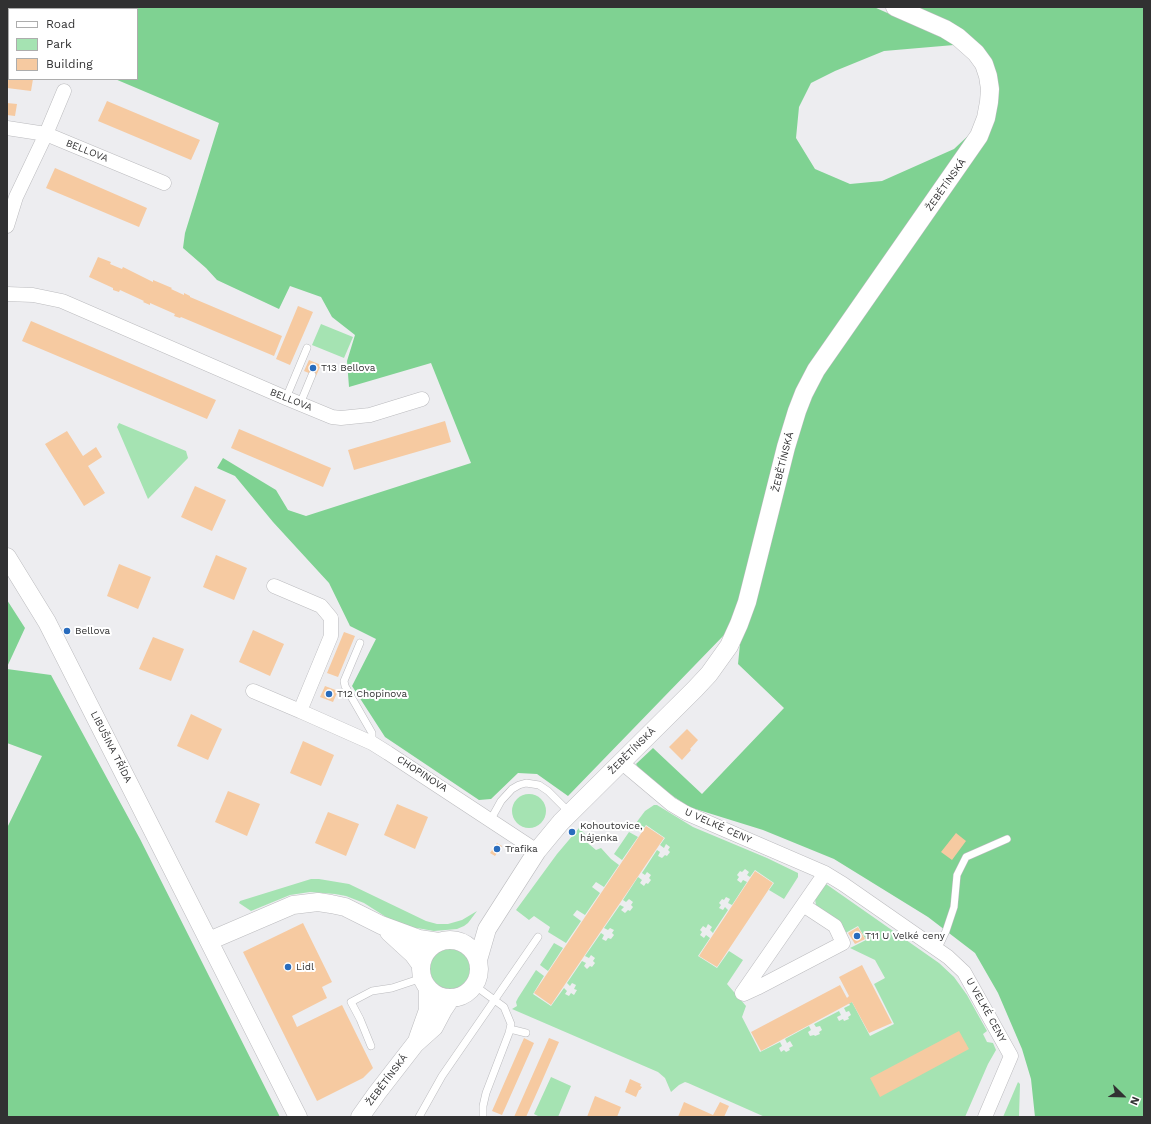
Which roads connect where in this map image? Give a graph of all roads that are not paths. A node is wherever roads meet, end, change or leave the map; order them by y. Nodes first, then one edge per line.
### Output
1 (895, 7) edge
2 (64, 91) dead end
3 (7, 128) edge
4 (46, 134) junction
5 (164, 183) dead end
6 (7, 226) edge
7 (7, 294) edge
8 (306, 348) dead end
9 (312, 375) dead end
10 (286, 398) junction
11 (422, 399) dead end
12 (300, 404) junction
13 (7, 557) edge
14 (274, 586) dead end
15 (360, 643) dead end
16 (253, 691) dead end
17 (300, 711) junction
18 (372, 743) junction
19 (621, 762) junction
20 (570, 813) junction
21 (491, 819) junction
22 (1007, 839) dead end
23 (537, 851) junction
24 (825, 873) junction
25 (803, 905) junction
26 (381, 925) junction
27 (487, 929) junction
28 (538, 937) dead end
29 (209, 941) junction
30 (439, 942) junction
31 (461, 942) junction
32 (937, 950) junction
33 (478, 960) junction
34 (424, 977) junction
35 (474, 985) junction
36 (451, 998) junction
37 (494, 1001) junction
38 (510, 1029) junction
39 (526, 1033) dead end
40 (415, 1044) junction
41 (372, 1046) dead end
42 (298, 1117) edge
43 (360, 1117) edge
44 (419, 1117) edge
45 (482, 1117) edge
46 (985, 1117) edge

1 - 19 street, ŽEBĚTÍNSKÁ
2 - 4 street
3 - 4 street, BELLOVA
4 - 5 street, BELLOVA
4 - 6 street
7 - 10 street, BELLOVA
8 - 10 lane
9 - 12 lane
10 - 12 street, BELLOVA
11 - 12 street, BELLOVA
13 - 29 street, LIBUŠINA TŘÍDA
14 - 17 street
15 - 18 lane
16 - 17 street, CHOPINOVA
17 - 18 street, CHOPINOVA
18 - 21 street, CHOPINOVA
19 - 20 street, ŽEBĚTÍNSKÁ
19 - 24 street, U VELKÉ CENY
20 - 21 lane
20 - 23 street, ŽEBĚTÍNSKÁ
21 - 23 street, CHOPINOVA
22 - 32 lane
23 - 27 street, ŽEBĚTÍNSKÁ
24 - 25 street
24 - 32 street, U VELKÉ CENY
25 - 25 street
26 - 29 street
26 - 30 street
26 - 34 street
27 - 31 street, ŽEBĚTÍNSKÁ
27 - 33 street, ŽEBĚTÍNSKÁ
28 - 37 lane
29 - 42 street, LIBUŠINA TŘÍDA
30 - 31 street
30 - 34 street
31 - 33 street
32 - 46 street, U VELKÉ CENY
33 - 35 street
34 - 36 street
34 - 40 street, ŽEBĚTÍNSKÁ
34 - 41 lane
35 - 36 street
35 - 37 lane
36 - 40 street, ŽEBĚTÍNSKÁ
37 - 38 lane
37 - 44 lane
38 - 39 lane
38 - 45 lane
40 - 43 street, ŽEBĚTÍNSKÁ

